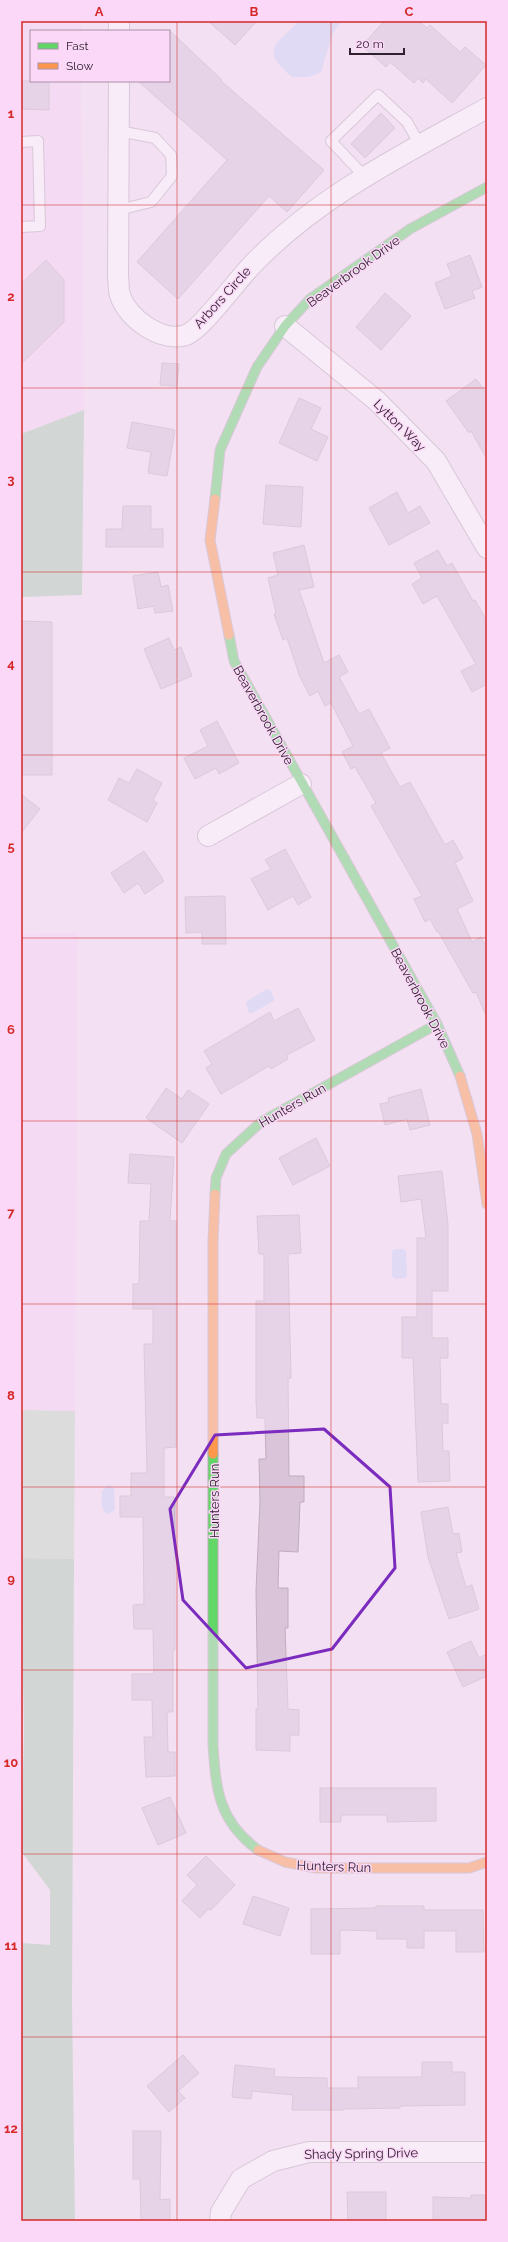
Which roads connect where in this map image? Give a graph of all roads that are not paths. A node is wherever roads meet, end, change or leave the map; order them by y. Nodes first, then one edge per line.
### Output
1 (119, 82) edge
2 (487, 108) edge
3 (118, 131) junction
4 (21, 142) edge
5 (420, 145) junction
6 (364, 177) junction
7 (487, 187) edge
8 (118, 210) junction
9 (21, 227) edge
10 (285, 326) junction
11 (487, 548) edge
12 (301, 784) junction
13 (208, 836) dead end
14 (437, 1024) junction
15 (487, 1204) edge
16 (487, 1862) edge
17 (487, 2152) edge
18 (220, 2221) edge

1 - 3 street, Arbors Circle
2 - 5 street, Arbors Circle
3 - 8 street, Arbors Circle
3 - 8 lane
4 - 9 lane
5 - 6 street, Arbors Circle
5 - 6 lane
6 - 8 street, Arbors Circle
7 - 10 street, Beaverbrook Drive
10 - 11 street, Lytton Way
10 - 12 street, Beaverbrook Drive
12 - 13 street
12 - 14 street, Beaverbrook Drive
14 - 15 street, Beaverbrook Drive
14 - 16 street, Hunters Run
17 - 18 street, Shady Spring Drive

